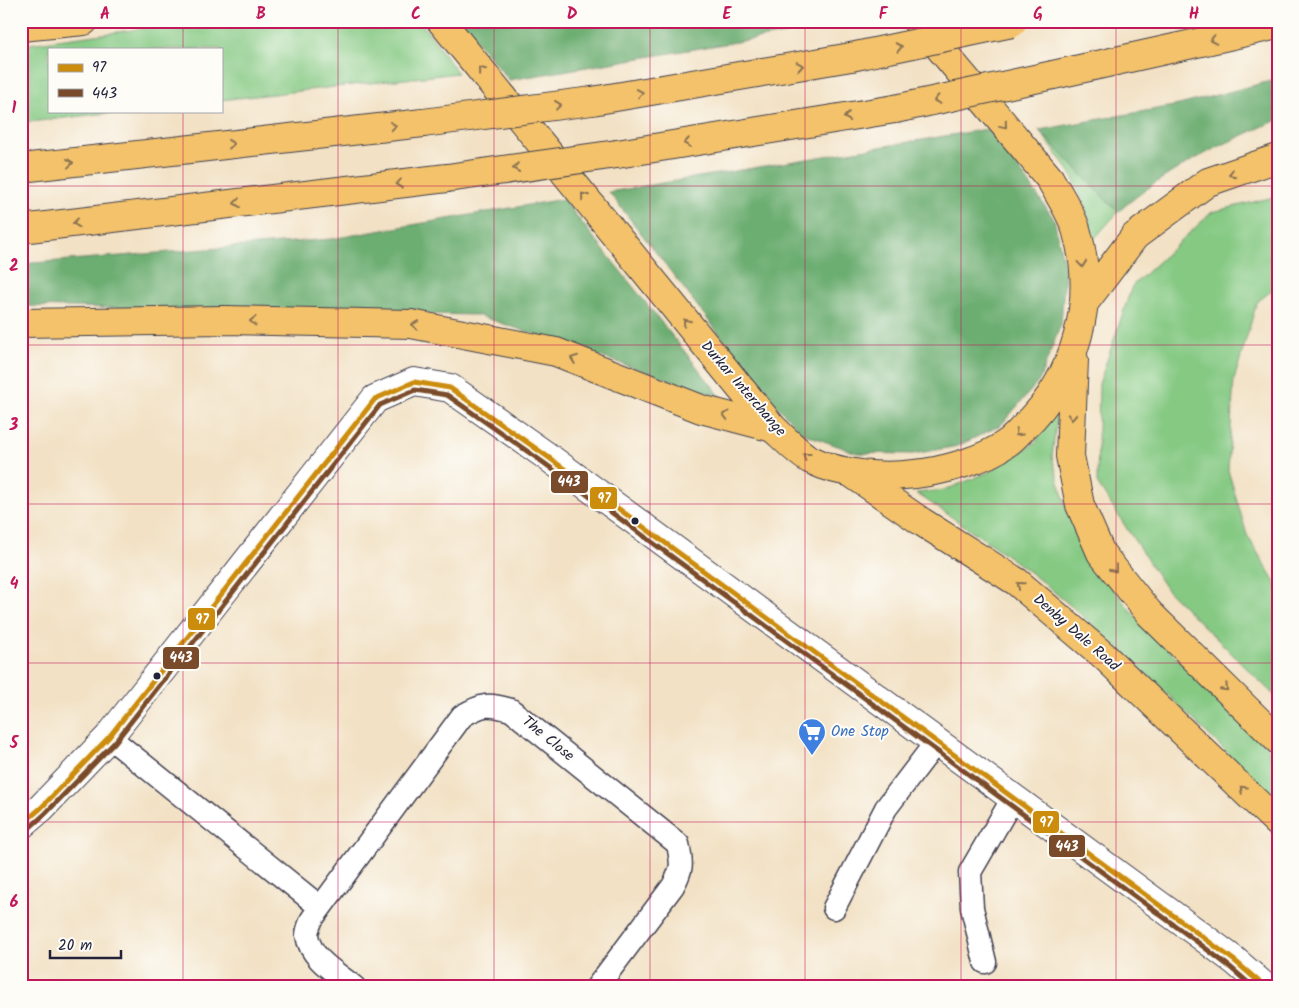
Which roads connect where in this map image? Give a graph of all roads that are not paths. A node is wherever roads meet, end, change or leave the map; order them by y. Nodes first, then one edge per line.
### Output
1 (84, 21) edge
2 (441, 21) edge
3 (917, 21) edge
4 (1016, 22) edge
5 (1278, 25) edge
6 (21, 27) edge
7 (1278, 158) edge
8 (21, 168) edge
9 (21, 229) edge
10 (1085, 302) junction
11 (21, 323) edge
12 (1074, 350) junction
13 (773, 428) junction
14 (851, 473) junction
15 (109, 738) junction
16 (1278, 740) edge
17 (937, 741) junction
18 (1014, 798) junction
19 (1278, 823) edge
20 (21, 825) edge
21 (320, 907) junction
22 (834, 908) dead end
23 (985, 962) dead end
24 (354, 987) edge
25 (597, 987) edge
26 (1265, 987) edge

1 - 6 main road
13 -> 2 main road, Durkar Interchange
3 -> 10 main road, Durkar Interchange
8 -> 4 main road, bridge
5 -> 9 main road, bridge
7 -> 10 main road
10 - 12 main road, Durkar Interchange
13 -> 11 main road
12 -> 14 main road, Durkar Interchange
12 -> 16 main road
14 -> 13 main road, Durkar Interchange
19 -> 14 main road, Denby Dale Road
15 - 17 street
15 - 20 street
15 - 21 street
17 - 18 street
17 - 22 street
18 - 23 street
18 - 26 street
21 - 24 street, The Close
21 - 25 street, The Close

